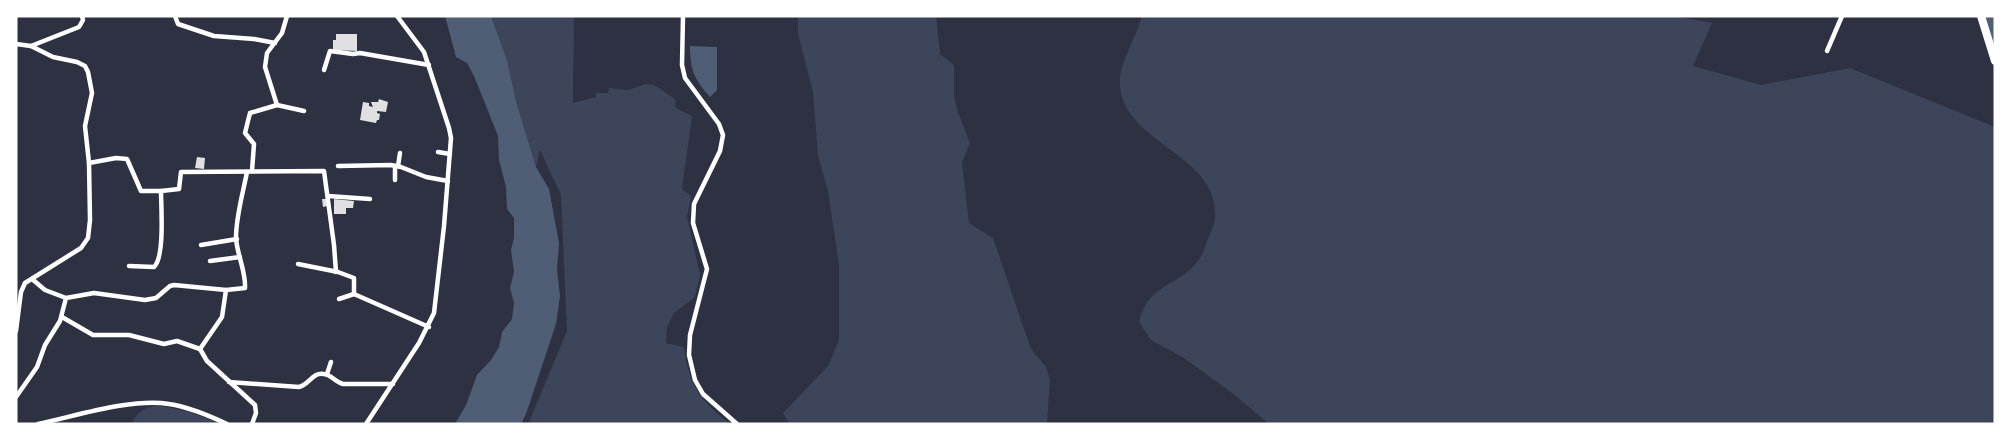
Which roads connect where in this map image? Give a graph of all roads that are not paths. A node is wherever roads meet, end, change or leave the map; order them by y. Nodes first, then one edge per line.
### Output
1 (82, 16) edge
2 (175, 16) edge
3 (287, 16) edge
4 (397, 16) edge
5 (683, 16) edge
6 (1842, 16) edge
7 (1981, 16) edge
8 (275, 43) junction
9 (16, 44) edge
10 (31, 46) junction
11 (1827, 51) dead end
12 (1995, 61) edge
13 (429, 65) junction
14 (324, 70) dead end
15 (277, 105) junction
16 (304, 111) dead end
17 (438, 152) dead end
18 (400, 154) dead end
19 (450, 154) junction
20 (89, 163) junction
21 (338, 166) dead end
22 (397, 166) junction
23 (250, 171) junction
24 (395, 180) dead end
25 (448, 181) junction
26 (161, 191) junction
27 (328, 196) junction
28 (370, 199) dead end
29 (236, 239) junction
30 (201, 245) dead end
31 (240, 257) junction
32 (210, 261) dead end
33 (298, 264) dead end
34 (129, 266) dead end
35 (336, 272) junction
36 (32, 279) junction
37 (226, 290) junction
38 (354, 294) junction
39 (66, 298) junction
40 (340, 299) dead end
41 (62, 317) junction
42 (428, 327) junction
43 (16, 331) edge
44 (200, 349) junction
45 (331, 362) dead end
46 (327, 374) junction
47 (229, 382) junction
48 (393, 384) junction
49 (16, 397) edge
50 (38, 424) edge
51 (227, 424) edge
52 (252, 424) edge
53 (366, 424) edge
54 (737, 424) edge

1 - 10 street
2 - 8 street
3 - 8 street
4 - 13 street
5 - 54 street
6 - 11 street
7 - 12 highway
8 - 15 street
9 - 10 street
10 - 20 street
13 - 14 street
13 - 19 street
15 - 16 street
15 - 23 street
17 - 19 street
18 - 22 street
19 - 25 street
20 - 26 street
20 - 36 street
21 - 22 street
22 - 24 street
22 - 25 street
23 - 26 street
23 - 27 street
23 - 29 street
25 - 42 street
26 - 34 street
27 - 28 street
27 - 35 street
29 - 30 street
29 - 31 street
31 - 32 street
31 - 37 street
33 - 35 street
35 - 38 street
36 - 39 street
36 - 43 street
37 - 39 street
37 - 44 street
38 - 40 street
38 - 42 street
39 - 41 street
41 - 44 street
41 - 49 street
42 - 48 street
44 - 47 street
45 - 46 street
46 - 47 street
46 - 48 street
47 - 52 street
48 - 53 street
50 - 51 street

